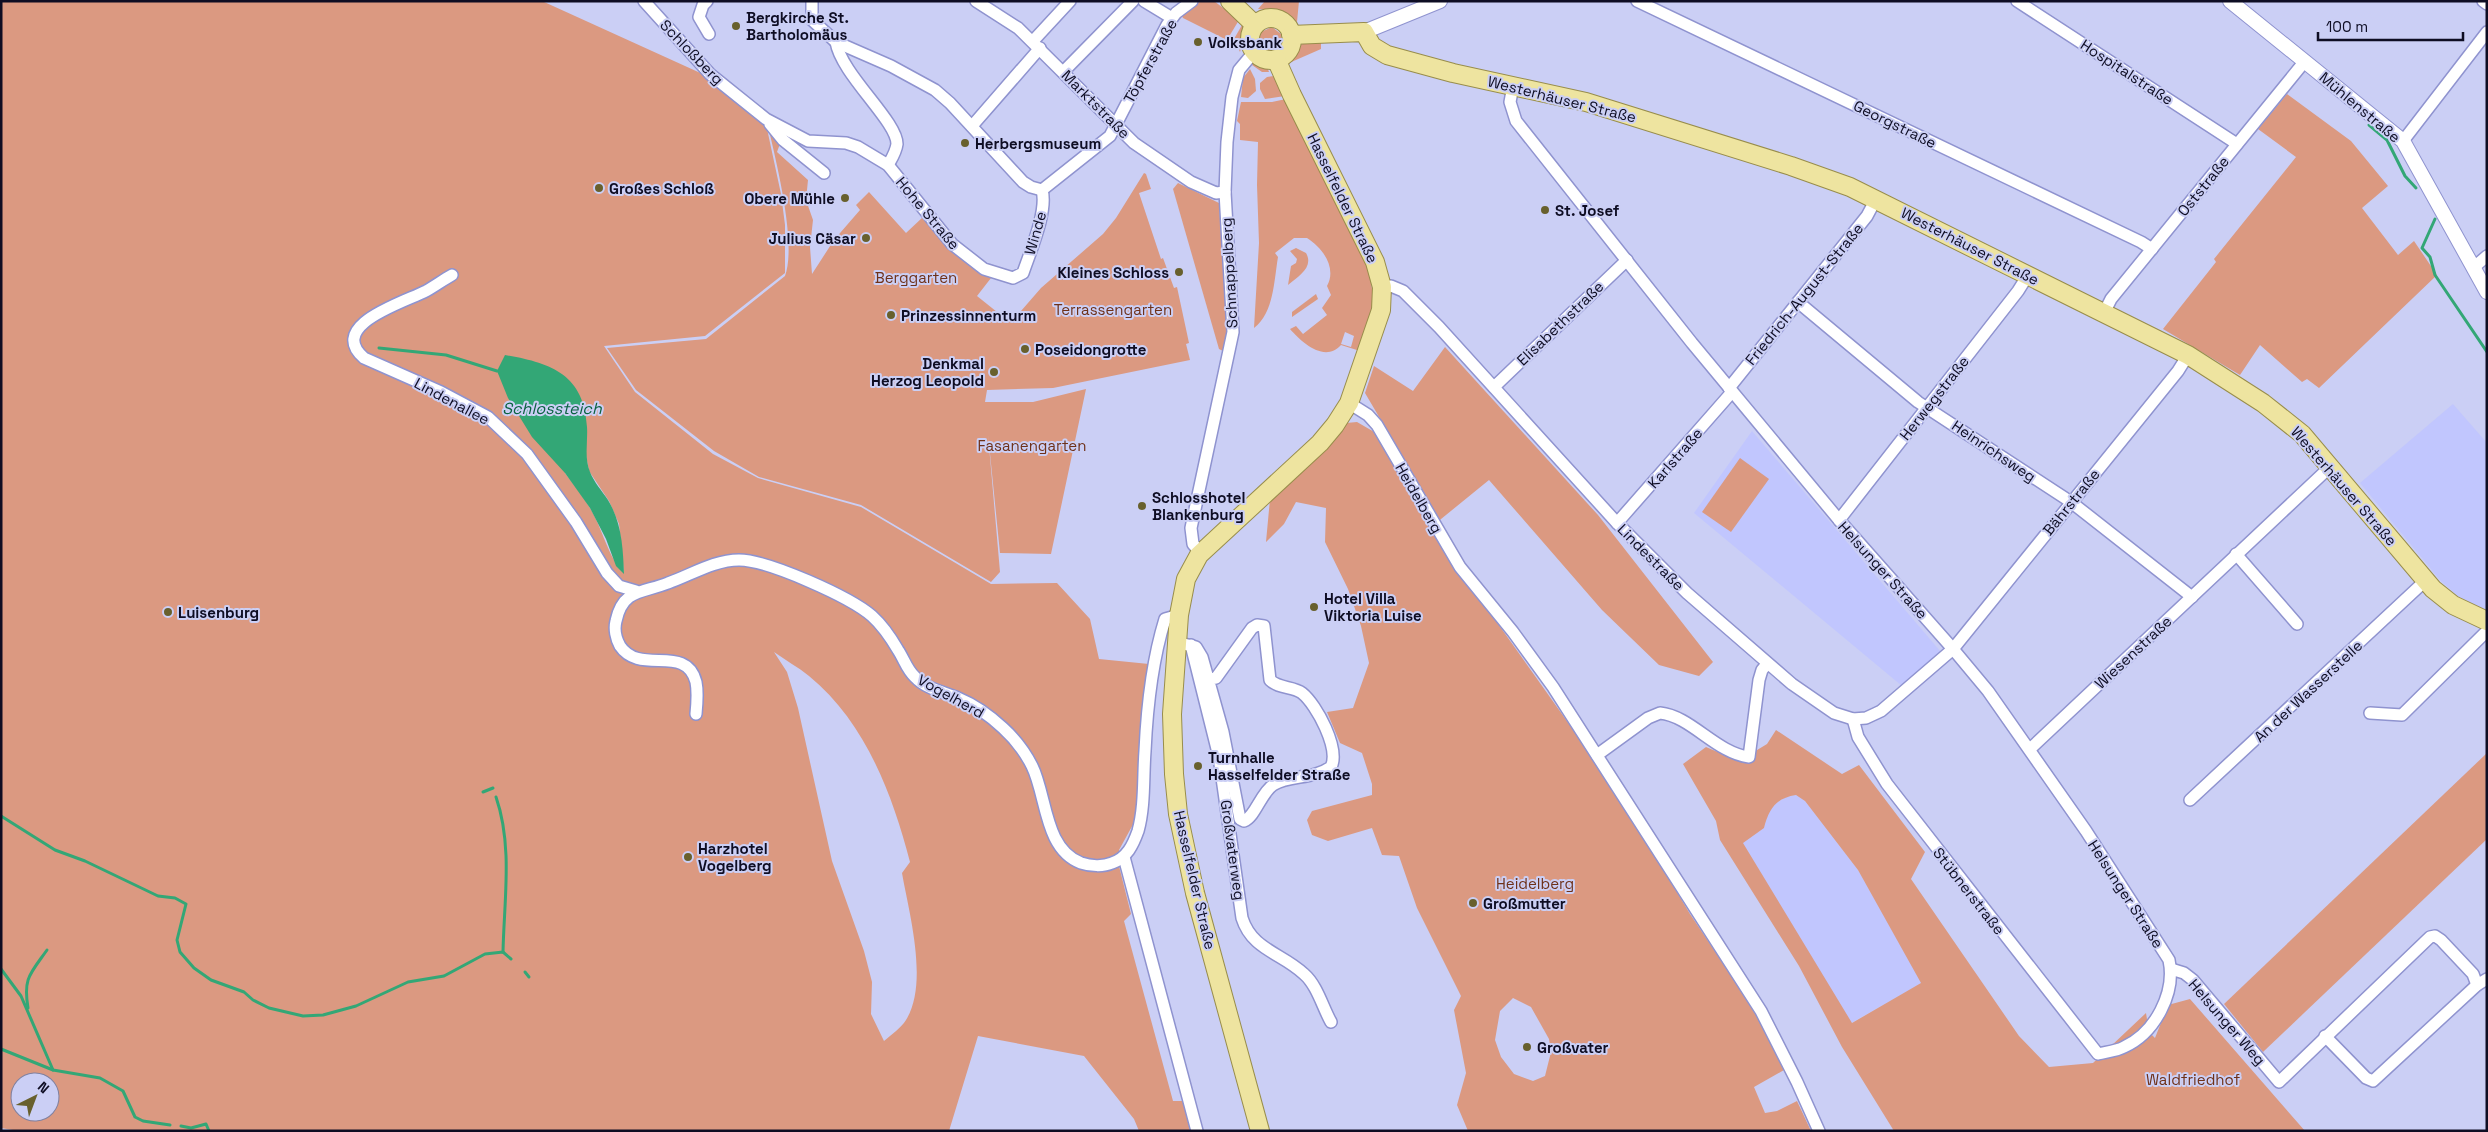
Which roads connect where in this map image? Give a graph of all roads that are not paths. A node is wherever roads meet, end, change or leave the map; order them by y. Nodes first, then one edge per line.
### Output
1 (644, 1) edge
2 (707, 1) edge
3 (812, 1) edge
4 (976, 1) edge
5 (1070, 1) edge
6 (1133, 1) edge
7 (1144, 1) edge
8 (1192, 1) edge
9 (1230, 1) edge
10 (1440, 1) edge
11 (1637, 1) edge
12 (2017, 1) edge
13 (2230, 1) edge
14 (2483, 1) edge
15 (2487, 4) edge
16 (1172, 18) junction
17 (1256, 25) junction
18 (1364, 32) junction
19 (2487, 32) edge
20 (709, 34) dead end
21 (1291, 36) junction
22 (836, 42) junction
23 (1037, 44) junction
24 (1254, 52) junction
25 (1276, 59) junction
26 (2305, 61) junction
27 (1063, 72) junction
28 (1513, 86) junction
29 (766, 119) junction
30 (972, 126) junction
31 (1116, 126) junction
32 (2403, 141) junction
33 (846, 143) joint
34 (2237, 144) junction
35 (888, 165) junction
36 (824, 173) dead end
37 (1042, 190) junction
38 (1224, 192) junction
39 (1876, 199) junction
40 (2152, 249) junction
41 (2487, 256) edge
42 (1627, 260) junction
43 (2473, 268) junction
44 (2028, 274) junction
45 (452, 275) dead end
46 (1014, 278) joint
47 (1382, 287) junction
48 (2487, 292) edge
49 (1798, 302) junction
50 (2104, 313) junction
51 (2188, 355) junction
52 (1494, 387) junction
53 (1730, 390) junction
54 (1349, 403) junction
55 (1927, 408) junction
56 (2330, 466) junction
57 (2071, 502) junction
58 (1839, 520) junction
59 (1617, 523) junction
60 (1201, 553) junction
61 (2236, 554) junction
62 (2425, 581) junction
63 (636, 591) junction
64 (2192, 597) junction
65 (1179, 615) junction
66 (2487, 621) edge
67 (2297, 624) dead end
68 (2487, 631) edge
69 (1183, 644) junction
70 (1954, 649) junction
71 (1767, 664) junction
72 (1210, 679) junction
73 (2370, 713) dead end
74 (696, 714) dead end
75 (1853, 719) junction
76 (2030, 749) junction
77 (1598, 755) junction
78 (2190, 800) dead end
79 (1124, 857) junction
80 (2171, 970) junction
81 (2482, 982) edge
82 (1330, 1022) dead end
83 (2325, 1036) junction
84 (1197, 1131) edge
85 (1260, 1131) edge
86 (1819, 1131) edge

1 - 29 street, Schloßberg
2 - 20 street
3 - 22 street
4 - 23 street, Marktstraße
5 - 23 street
6 - 27 street
7 - 16 street
8 - 16 street, Töpferstraße
9 - 17 main road
10 - 18 street
11 - 40 street, Georgstraße
12 - 34 street, Hospitalstraße
13 - 26 street, Mühlenstraße
14 - 15 street
16 - 31 street, Töpferstraße
17 - 21 main road
17 - 24 main road
18 - 21 main road
18 - 28 main road, Westerhäuser Straße
19 - 32 street
21 - 25 main road
22 - 30 street
22 - 35 street
23 - 27 street, Marktstraße
23 - 30 street
24 - 25 main road
24 - 38 street, Schnappelberg
25 - 47 main road, Hasselfelder Straße
26 - 32 street, Mühlenstraße
26 - 34 street, Oststraße
27 - 31 street, Marktstraße
28 - 39 main road, Westerhäuser Straße
28 - 42 street, Helsunger Straße
29 - 33 street, Schloßberg
29 - 36 street, Schloßberg
30 - 37 street
31 - 37 street, Winde
31 - 38 street, Marktstraße
32 - 43 street, Mühlenstraße
33 - 35 street, Hohe Straße
34 - 40 street, Oststraße
35 - 46 street, Hohe Straße
37 - 46 street, Winde
38 - 60 street, Schnappelberg
39 - 44 main road, Westerhäuser Straße
39 - 49 street, Friedrich-August-Straße
40 - 50 street, Oststraße
41 - 43 street
42 - 52 street, Elisabethstraße
42 - 53 street, Helsunger Straße
43 - 48 street, Mühlenstraße
44 - 50 main road, Westerhäuser Straße
44 - 55 street, Herwegstraße
45 - 63 street, Lindenallee
47 - 52 street, Lindestraße
47 - 54 main road, Hasselfelder Straße
49 - 53 street, Friedrich-August-Straße
49 - 55 street, Heinrichsweg
50 - 51 main road, Westerhäuser Straße
51 - 56 main road, Westerhäuser Straße
51 - 57 street, Bährstraße
52 - 59 street, Lindestraße
53 - 58 street, Helsunger Straße
53 - 59 street, Karlstraße
54 - 60 main road, Hasselfelder Straße
54 - 77 street, Heidelberg
55 - 57 street, Heinrichsweg
55 - 58 street, Herwegstraße
56 - 61 street, Wiesenstraße
56 - 62 main road, Westerhäuser Straße
57 - 64 street, Heinrichsweg
57 - 70 street, Bährstraße
58 - 70 street, Helsunger Straße
59 - 71 street, Lindestraße
60 - 65 main road, Hasselfelder Straße
61 - 64 street, Wiesenstraße
61 - 67 street
62 - 66 main road, Westerhäuser Straße
62 - 78 street, An der Wasserstelle
63 - 74 street
63 - 79 street, Vogelherd
64 - 76 street, Wiesenstraße
65 - 69 main road, Hasselfelder Straße
65 - 79 street
68 - 73 street
69 - 72 street
69 - 82 street, Großvaterweg
69 - 85 main road, Hasselfelder Straße
70 - 75 street
70 - 76 street, Helsunger Straße
71 - 75 street, Lindestraße
71 - 77 street
72 - 72 street
75 - 80 street, Stübnerstraße
76 - 80 street, Helsunger Straße
77 - 86 street, Heidelberg
79 - 84 street
80 - 83 street, Helsunger Weg
81 - 83 street
81 - 83 street

